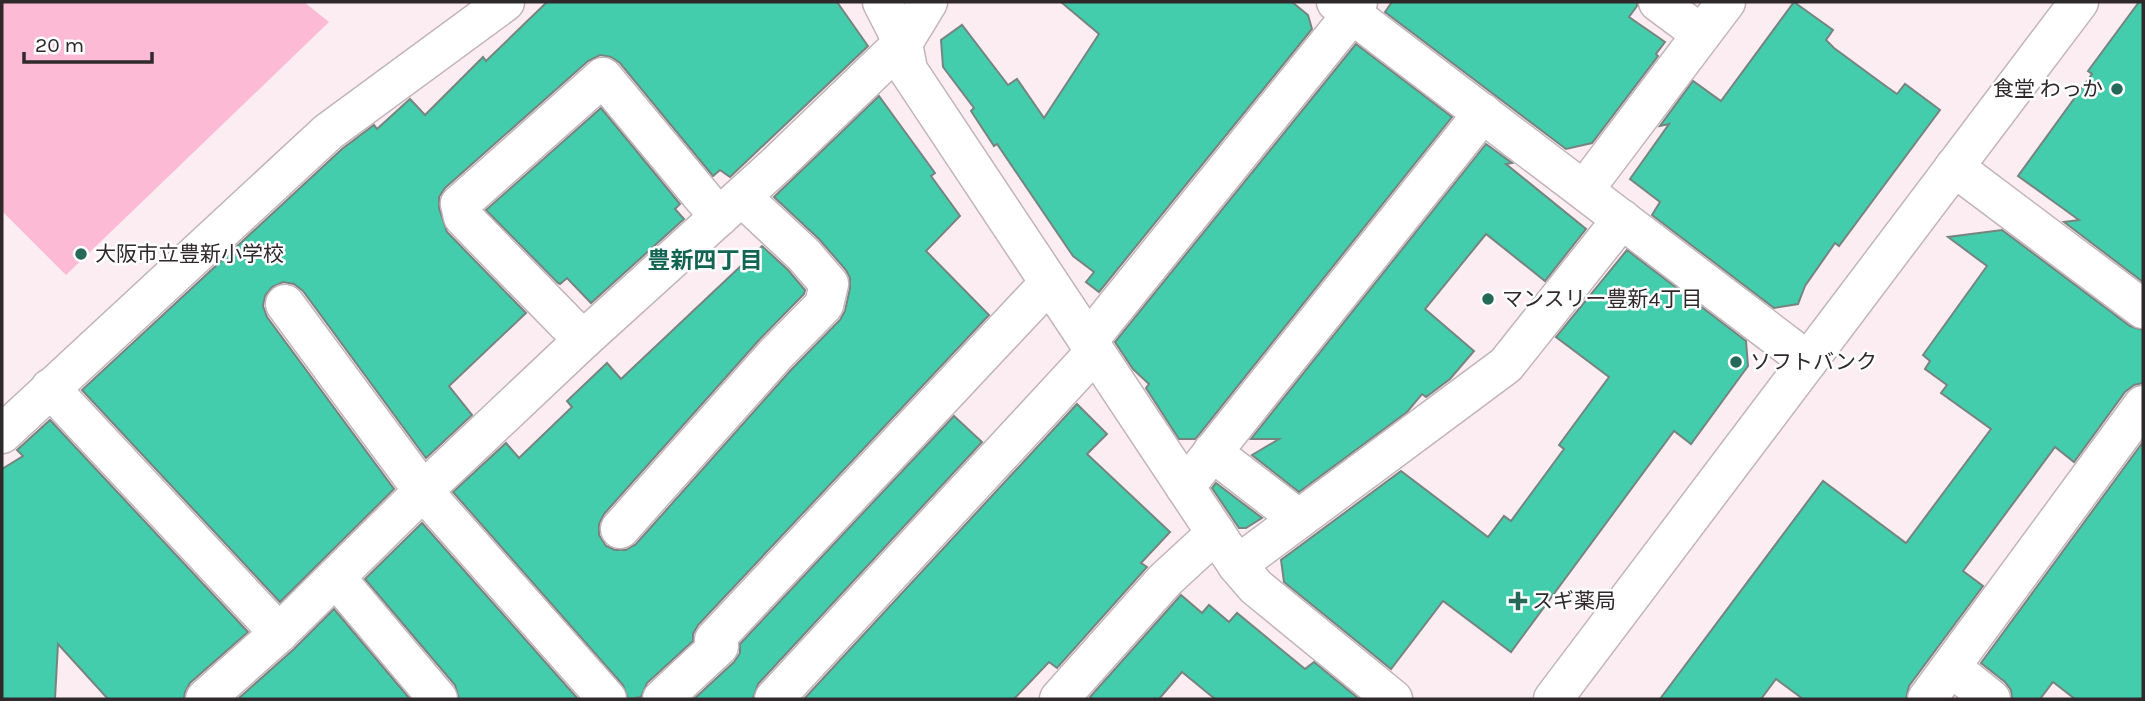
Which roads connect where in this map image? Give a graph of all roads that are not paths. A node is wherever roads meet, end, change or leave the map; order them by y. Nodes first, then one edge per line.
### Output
1 (505, 2) edge
2 (883, 2) edge
3 (928, 2) edge
4 (1658, 2) edge
5 (1726, 2) edge
6 (2079, 2) edge
7 (1349, 6) edge
8 (1702, 34) junction
9 (903, 43) junction
10 (1483, 113) junction
11 (1954, 167) junction
12 (1584, 190) junction
13 (730, 207) junction
14 (1622, 219) junction
15 (1049, 283) junction
16 (285, 304) dead end
17 (2143, 309) edge
18 (583, 340) junction
19 (1091, 346) junction
20 (1808, 361) junction
21 (50, 388) junction
22 (2143, 405) edge
23 (2, 435) edge
24 (1212, 452) junction
25 (1185, 487) junction
26 (424, 491) junction
27 (1298, 519) junction
28 (620, 529) dead end
29 (1216, 533) junction
30 (1237, 565) junction
31 (337, 579) junction
32 (279, 633) junction
33 (1951, 667) junction
34 (205, 699) edge
35 (438, 699) edge
36 (607, 699) edge
37 (662, 699) edge
38 (774, 699) edge
39 (1059, 699) edge
40 (1393, 699) edge
41 (1553, 699) edge
42 (1927, 699) edge
43 (1992, 699) edge

1 - 21 street
2 - 9 street
3 - 9 street
4 - 8 street
5 - 8 street
6 - 11 street
7 - 10 street
7 - 19 street
8 - 12 street
9 - 13 street
9 - 15 street
10 - 12 street
10 - 24 street
11 - 17 street
11 - 20 street
12 - 14 street
13 - 18 street
13 - 18 street
13 - 28 street
14 - 20 street
14 - 27 street
15 - 19 street
15 - 37 street
16 - 26 street
18 - 26 street
19 - 25 street
19 - 38 street
20 - 41 street
21 - 23 street
21 - 32 street
22 - 33 street
24 - 25 street
24 - 27 street
25 - 29 street
26 - 31 street
26 - 36 street
27 - 30 street
29 - 30 street
29 - 39 street
30 - 40 street
31 - 32 street
31 - 35 street
32 - 34 street
33 - 42 street
33 - 43 street

